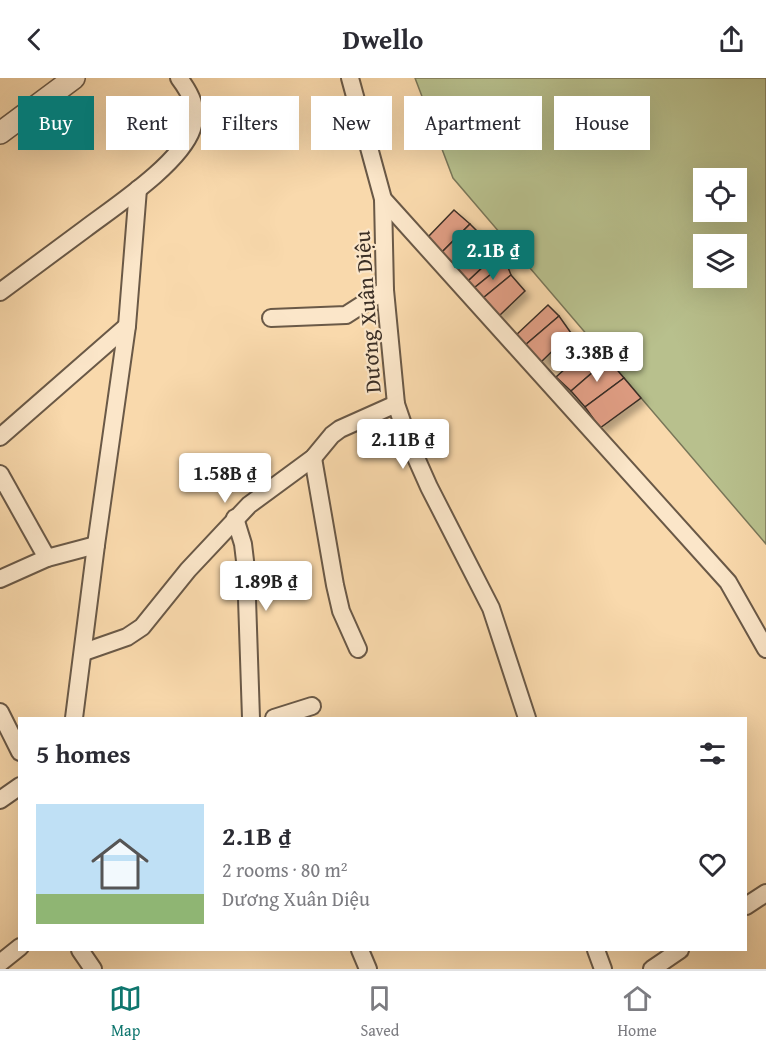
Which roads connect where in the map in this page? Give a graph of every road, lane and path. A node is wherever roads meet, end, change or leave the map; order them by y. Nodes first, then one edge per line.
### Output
1 (74, 78) edge
2 (179, 78) edge
3 (350, 78) edge
4 (0, 133) edge
5 (138, 189) junction
6 (383, 199) junction
7 (385, 290) junction
8 (0, 292) edge
9 (271, 318) dead end
10 (127, 326) junction
11 (396, 404) junction
12 (0, 437) edge
13 (313, 458) junction
14 (0, 474) edge
15 (235, 518) junction
16 (96, 545) junction
17 (47, 558) junction
18 (0, 579) edge
19 (358, 649) dead end
20 (766, 649) edge
21 (84, 652) junction
22 (312, 706) dead end
23 (0, 712) edge
24 (75, 717) edge
25 (251, 717) edge
26 (277, 717) edge
27 (527, 717) edge
28 (18, 748) edge
29 (18, 787) edge
30 (0, 800) edge
31 (766, 893) edge
32 (747, 905) edge
33 (18, 949) edge
34 (81, 951) edge
35 (360, 951) edge
36 (596, 951) edge
37 (679, 951) edge
38 (0, 963) edge
39 (93, 969) edge
40 (368, 969) edge
41 (603, 969) edge
42 (652, 969) edge

1 - 4 street
2 - 5 street
3 - 6 street
5 - 8 street
5 - 10 street
6 - 7 street, Dương Xuân Diệu
6 - 20 street
7 - 9 street
7 - 11 street, Dương Xuân Diệu
10 - 12 street
10 - 16 street
11 - 13 street
11 - 27 street, Dương Xuân Diệu
13 - 15 street
13 - 19 street
14 - 17 street
15 - 21 street
15 - 25 street
16 - 17 street
16 - 21 street
17 - 18 street
21 - 24 street
22 - 26 street
23 - 28 street
29 - 30 street
31 - 32 street
33 - 38 street
34 - 39 street
35 - 40 street
36 - 41 street
37 - 42 street

